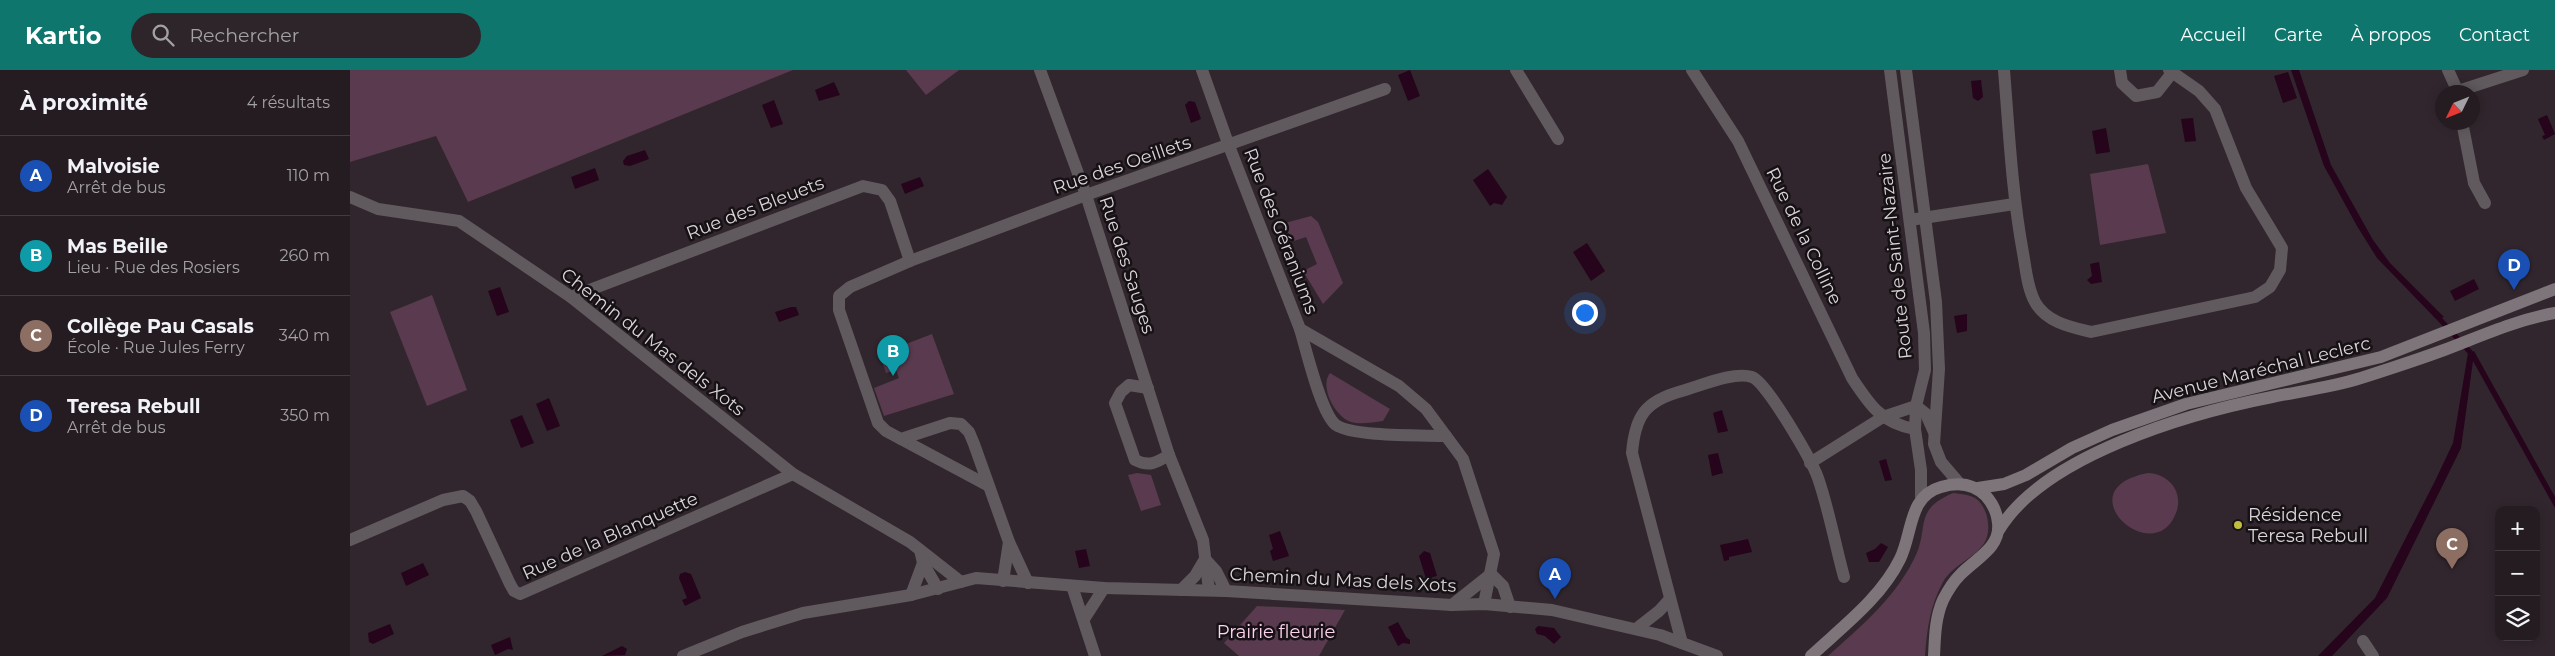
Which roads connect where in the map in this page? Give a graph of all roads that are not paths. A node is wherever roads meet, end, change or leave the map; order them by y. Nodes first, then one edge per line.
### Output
1 (1040, 70) edge
2 (1202, 70) edge
3 (1516, 70) edge
4 (1692, 70) edge
5 (1890, 70) edge
6 (1906, 70) edge
7 (2004, 70) edge
8 (2120, 70) edge
9 (2448, 70) edge
10 (2523, 70) edge
11 (2170, 71) edge
12 (2455, 85) edge
13 (2479, 85) edge
14 (1385, 89) dead end
15 (2464, 130) edge
16 (1558, 139) dead end
17 (1229, 146) junction
18 (1086, 195) junction
19 (350, 197) edge
20 (2485, 203) dead end
21 (2014, 204) junction
22 (1926, 218) junction
23 (1910, 220) junction
24 (910, 261) junction
25 (2555, 289) edge
26 (571, 297) junction
27 (2555, 313) edge
28 (1300, 329) junction
29 (1148, 388) junction
30 (1916, 406) junction
31 (1883, 417) junction
32 (1915, 429) junction
33 (1934, 432) junction
34 (1446, 436) junction
35 (901, 439) junction
36 (1169, 455) junction
37 (1810, 463) junction
38 (792, 474) junction
39 (1959, 483) junction
40 (986, 485) junction
41 (1978, 488) junction
42 (1922, 497) junction
43 (1999, 530) junction
44 (350, 540) edge
45 (1009, 542) junction
46 (920, 550) junction
47 (1205, 559) junction
48 (923, 563) junction
49 (1491, 574) junction
50 (1844, 577) dead end
51 (1003, 581) junction
52 (962, 582) junction
53 (1028, 583) junction
54 (1072, 586) junction
55 (1104, 588) junction
56 (938, 589) junction
57 (1181, 590) junction
58 (1209, 590) junction
59 (1226, 591) junction
60 (911, 595) junction
61 (1669, 600) junction
62 (1484, 604) junction
63 (1452, 605) junction
64 (1510, 607) junction
65 (1659, 611) junction
66 (1084, 619) junction
67 (1636, 629) junction
68 (1660, 635) junction
69 (2363, 641) dead end
70 (1682, 643) junction
71 (683, 656) edge
72 (1095, 656) edge
73 (1717, 656) edge
74 (1811, 656) edge
75 (1934, 656) edge
76 (2373, 656) edge

1 - 18 street, Rue des Sauges
2 - 17 street, Rue des Géraniums
3 - 16 street
4 - 31 street, Rue de la Colline
5 - 23 street, Route de Saint-Nazaire
6 - 22 street, Route de Saint-Nazaire
7 - 21 street
8 - 11 street
9 - 12 street
10 - 13 street
11 - 21 street
14 - 17 street, Rue des Oeillets
15 - 20 street
17 - 18 street, Rue des Oeillets
17 - 28 street, Rue des Géraniums
18 - 24 street, Rue des Oeillets
18 - 29 street, Rue des Sauges
19 - 26 street, Chemin du Mas dels Xots
21 - 22 street
22 - 23 street
22 - 33 street, Route de Saint-Nazaire
23 - 30 street, Route de Saint-Nazaire
24 - 26 street, Rue des Bleuets
24 - 35 street, Rue des Oeillets
25 - 41 main road, Avenue Maréchal Leclerc
26 - 38 street, Chemin du Mas dels Xots
27 - 43 main road, Avenue Maréchal Leclerc
28 - 34 street, Rue des Géraniums
28 - 34 street, Rue des Géraniums
29 - 36 street, Rue des Sauges
29 - 36 street
30 - 31 street
30 - 32 street, Route de Saint-Nazaire
30 - 33 street
31 - 32 street, Rue de la Colline
31 - 37 street
32 - 42 street, Route de Saint-Nazaire
33 - 39 street, Route de Saint-Nazaire
34 - 49 street, Rue des Géraniums
35 - 40 street
35 - 40 street
36 - 47 street, Rue des Sauges
37 - 50 street
37 - 61 street
38 - 44 street, Rue de la Blanquette
38 - 46 street, Chemin du Mas dels Xots
39 - 41 main road
39 - 42 main road
40 - 45 street
41 - 43 main road
42 - 74 main road
43 - 75 main road, Avenue Maréchal Leclerc
45 - 51 street
45 - 53 street
46 - 48 street
46 - 52 street, Chemin du Mas dels Xots
47 - 57 street
47 - 58 street, Rue des Sauges
47 - 59 street, Rue des Sauges
48 - 56 street
48 - 60 street
49 - 62 street, Rue des Géraniums
49 - 63 street
49 - 64 street
51 - 52 street, Chemin du Mas dels Xots
51 - 53 street, Chemin du Mas dels Xots
52 - 56 street, Chemin du Mas dels Xots
53 - 54 street, Chemin du Mas dels Xots
54 - 55 street, Chemin du Mas dels Xots
54 - 66 street
55 - 57 street, Chemin du Mas dels Xots
55 - 66 street
56 - 60 street, Chemin du Mas dels Xots
57 - 58 street, Chemin du Mas dels Xots
58 - 59 street, Chemin du Mas dels Xots
59 - 63 street, Chemin du Mas dels Xots
60 - 71 street, Chemin du Mas dels Xots
61 - 65 street
61 - 70 street
62 - 63 street, Chemin du Mas dels Xots
62 - 64 street, Chemin du Mas dels Xots
64 - 67 street, Chemin du Mas dels Xots
65 - 67 street
65 - 68 street
66 - 72 street
67 - 68 street, Chemin du Mas dels Xots
68 - 70 street, Chemin du Mas dels Xots
69 - 76 street
70 - 73 street, Chemin du Mas dels Xots

